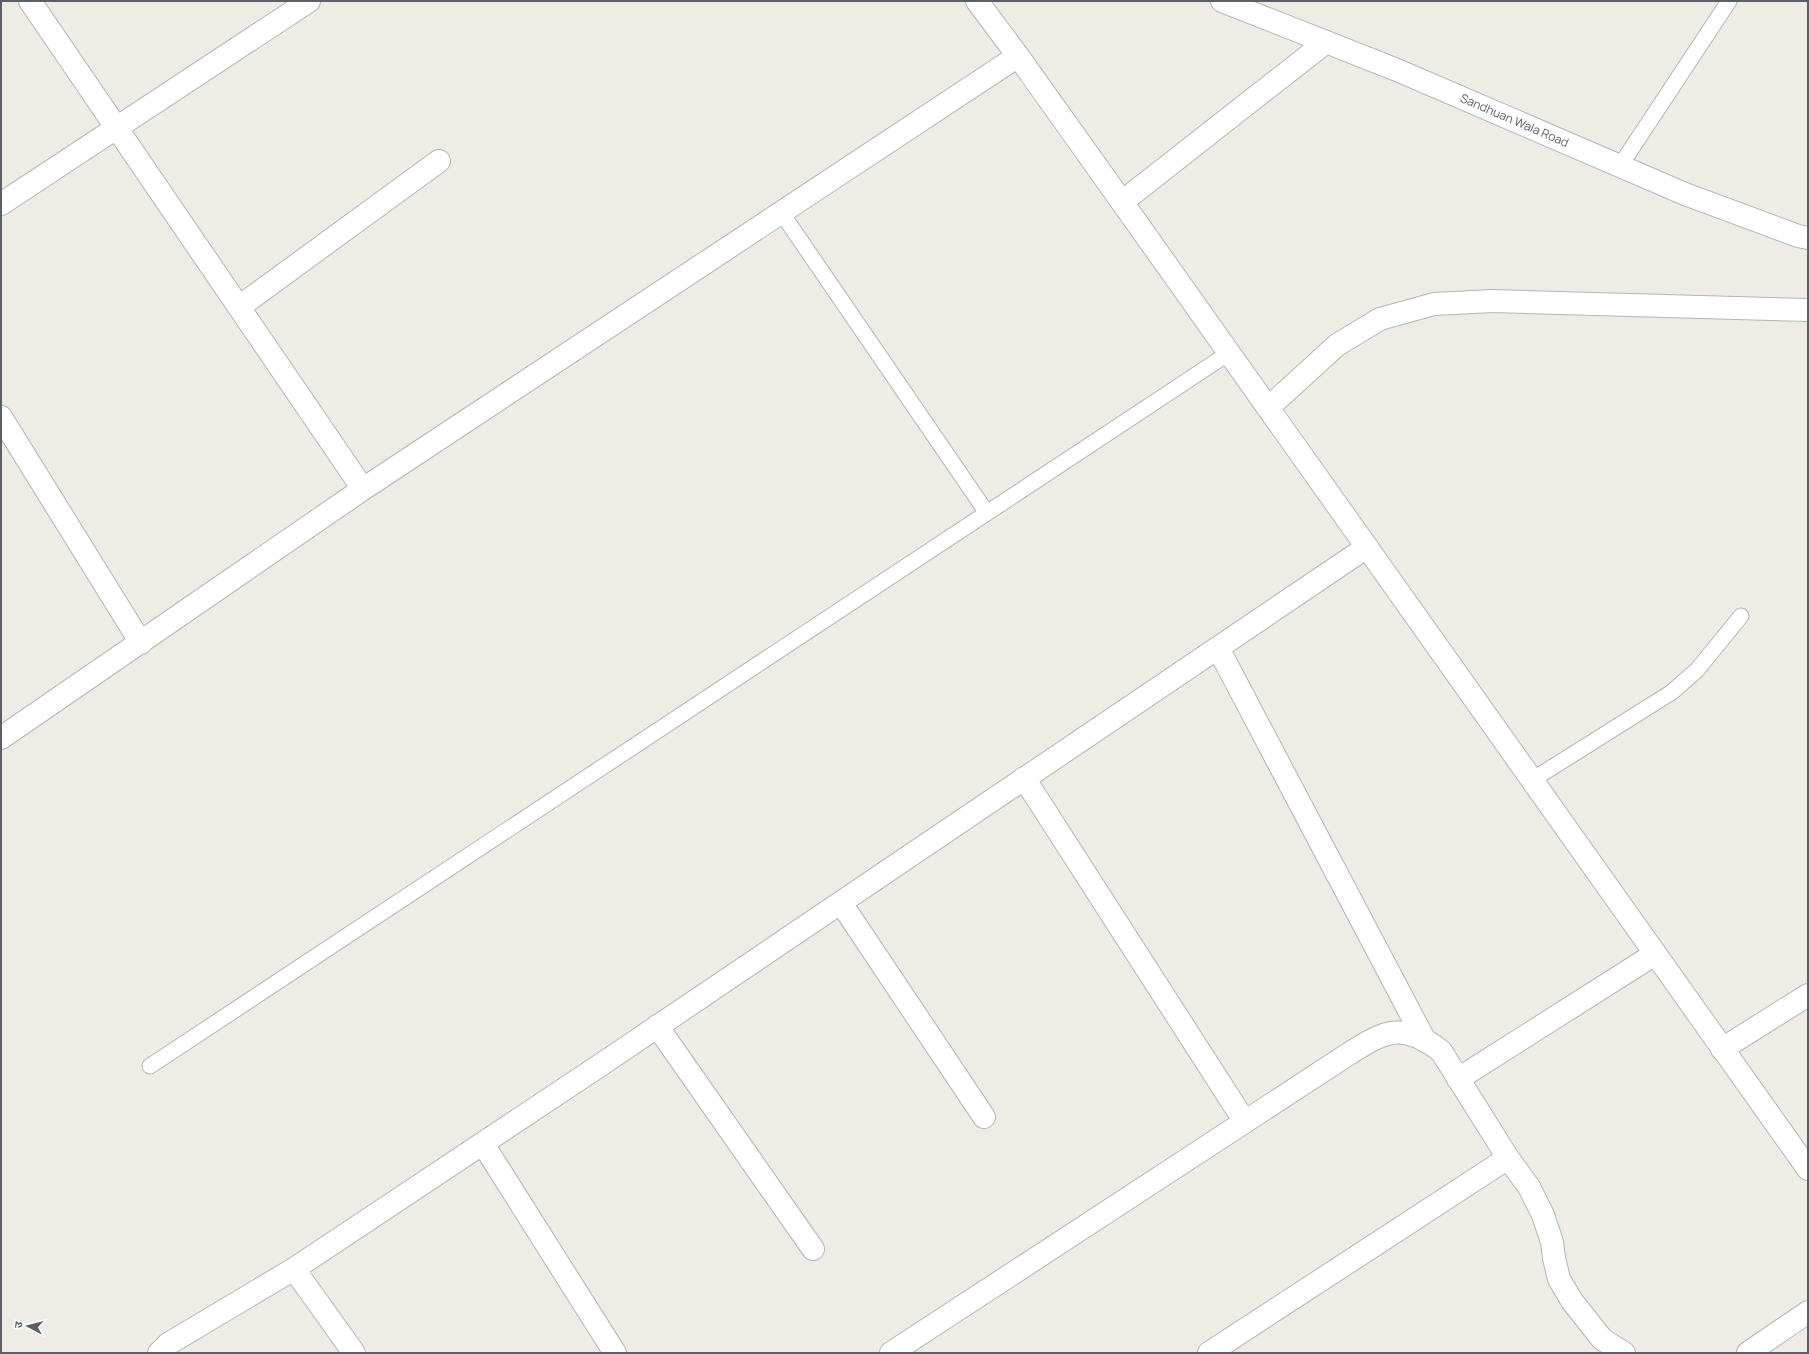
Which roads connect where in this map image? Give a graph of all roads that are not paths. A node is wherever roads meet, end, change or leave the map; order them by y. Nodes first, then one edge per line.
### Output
1 (30, 1) edge
2 (309, 1) edge
3 (977, 1) edge
4 (1222, 1) edge
5 (1729, 1) edge
6 (1326, 42) junction
7 (1018, 56) junction
8 (116, 127) junction
9 (439, 161) dead end
10 (1620, 166) junction
11 (1122, 202) junction
12 (1, 204) edge
13 (781, 212) junction
14 (1808, 238) edge
15 (239, 307) junction
16 (1808, 310) edge
17 (1229, 353) junction
18 (1268, 408) junction
19 (1, 417) edge
20 (363, 489) junction
21 (987, 513) junction
22 (1367, 547) junction
23 (1741, 616) dead end
24 (141, 643) junction
25 (1218, 648) junction
26 (1, 738) edge
27 (1024, 778) junction
28 (1532, 780) junction
29 (840, 902) junction
30 (1655, 954) junction
31 (1808, 995) edge
32 (658, 1026) junction
33 (1424, 1039) junction
34 (1722, 1049) junction
35 (150, 1066) dead end
36 (1458, 1079) junction
37 (984, 1117) dead end
38 (1245, 1122) junction
39 (483, 1144) junction
40 (1508, 1158) junction
41 (1808, 1169) edge
42 (813, 1250) dead end
43 (294, 1269) junction
44 (1808, 1312) edge
45 (905, 1349) edge
46 (159, 1353) edge
47 (354, 1353) edge
48 (615, 1353) edge
49 (1209, 1353) edge
50 (1624, 1353) edge
51 (1748, 1353) edge

1 - 8 street
2 - 8 street
3 - 7 street
4 - 6 street, Sandhuan Wala Road
5 - 10 lane
6 - 10 street, Sandhuan Wala Road
6 - 11 street
7 - 11 street
7 - 13 street
8 - 12 street
8 - 15 street
9 - 15 street
10 - 14 street, Sandhuan Wala Road
11 - 17 street
13 - 20 street
13 - 21 lane
15 - 20 street
16 - 18 street
17 - 18 street
17 - 21 lane
18 - 22 street
19 - 24 street
20 - 24 street
21 - 35 lane
22 - 25 street
22 - 28 street
23 - 28 lane
24 - 26 street
25 - 27 street
25 - 33 street
27 - 29 street
27 - 38 street
28 - 30 street
29 - 32 street
29 - 37 street
30 - 34 street
30 - 36 street
31 - 34 street
32 - 39 street
32 - 42 street
33 - 36 street
33 - 38 street
34 - 41 street
36 - 40 street
38 - 45 street
39 - 43 street
39 - 48 street
40 - 49 street
40 - 50 street
43 - 46 street
43 - 47 street
44 - 51 street

